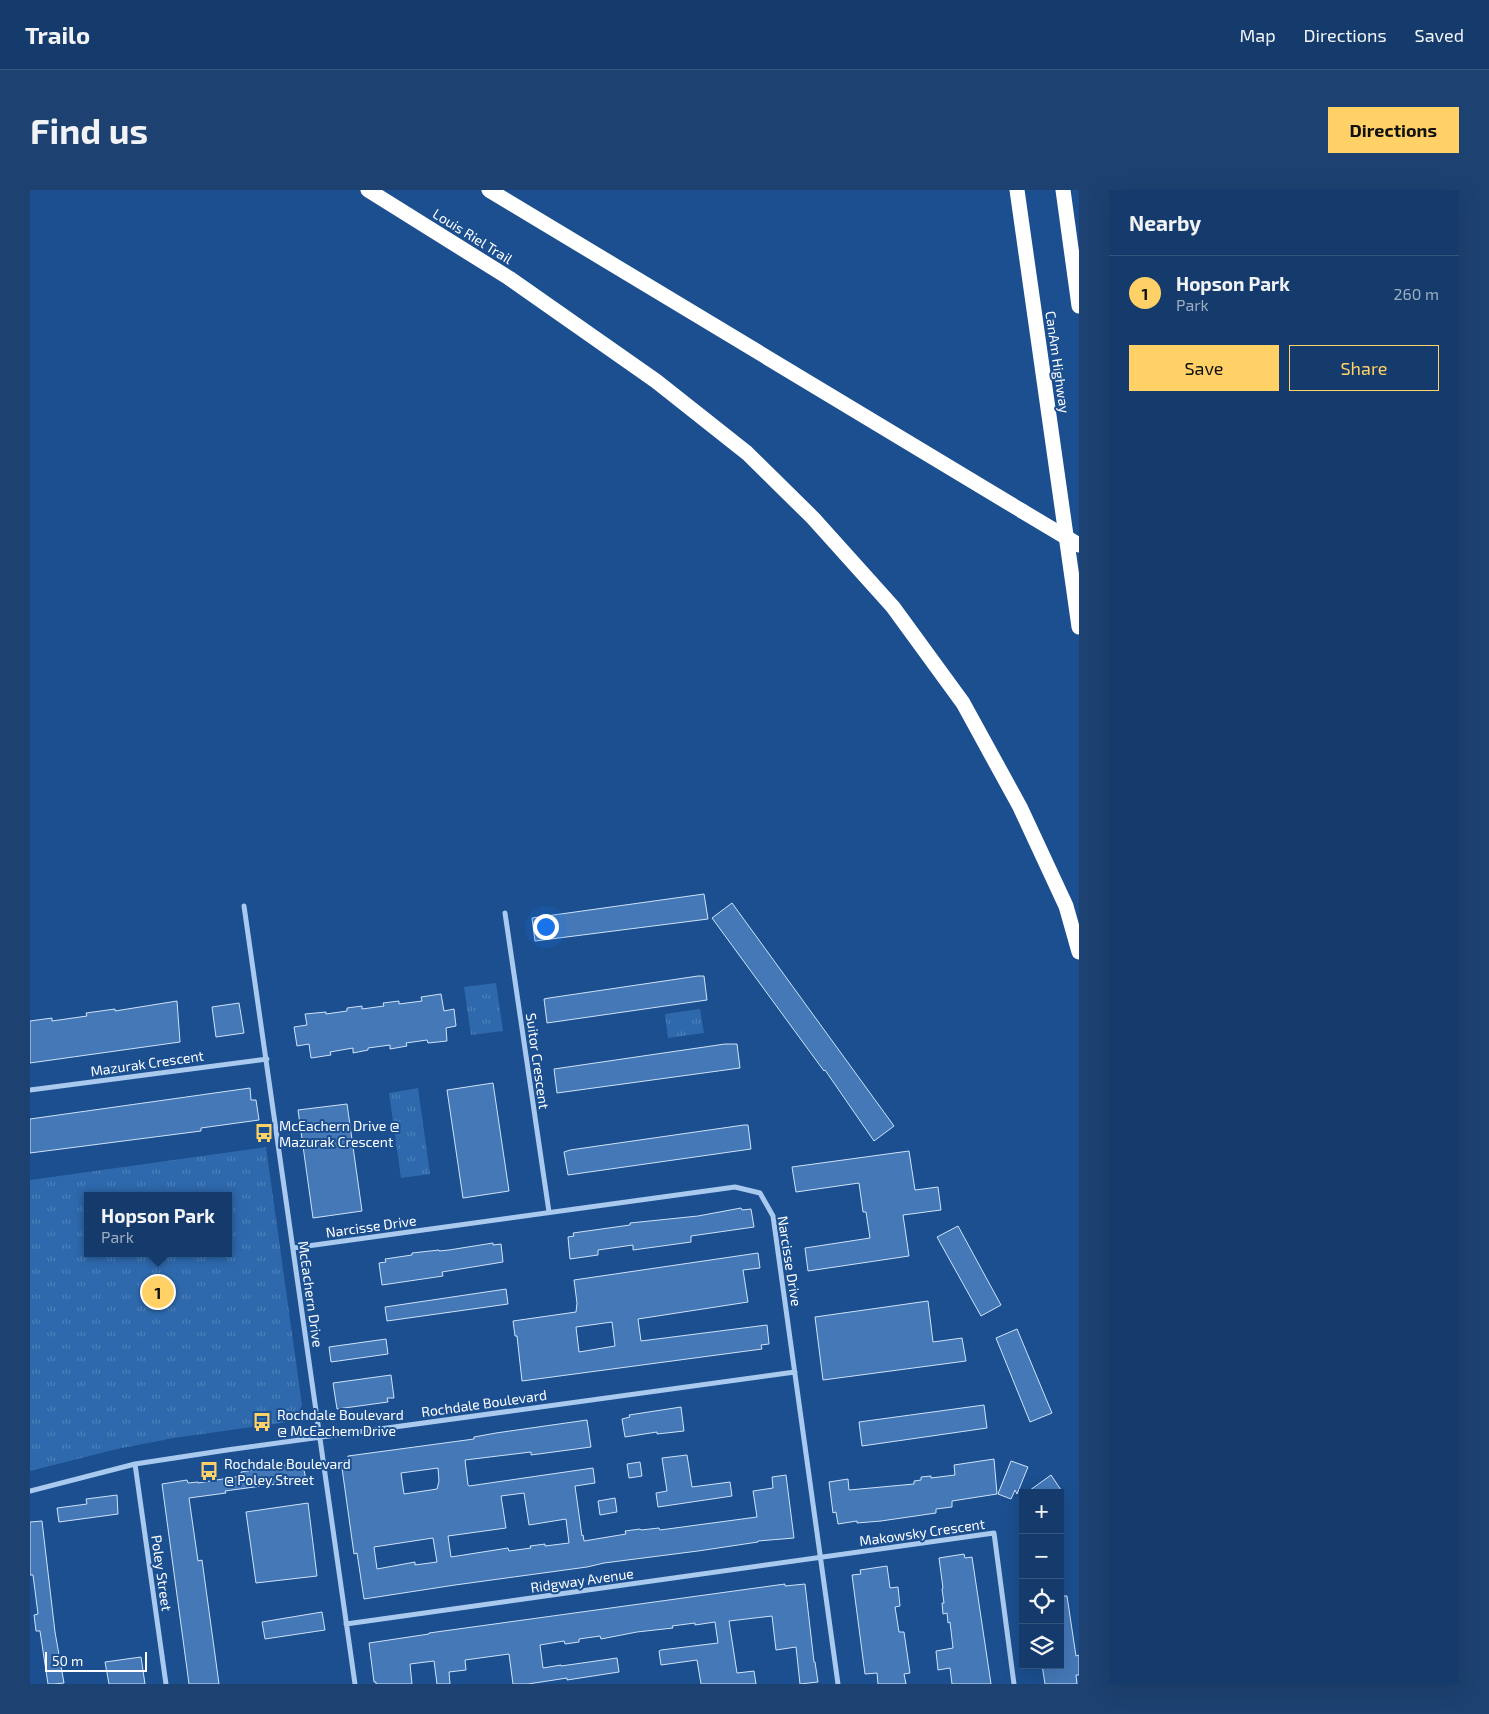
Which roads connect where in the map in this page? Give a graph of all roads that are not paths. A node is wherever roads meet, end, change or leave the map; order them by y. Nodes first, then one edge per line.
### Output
1 (368, 190) edge
2 (489, 190) edge
3 (1017, 190) edge
4 (1063, 190) edge
5 (1079, 306) edge
6 (1079, 545) edge
7 (1079, 627) edge
8 (244, 906) dead end
9 (505, 913) dead end
10 (1079, 952) edge
11 (267, 1059) junction
12 (30, 1090) edge
13 (549, 1212) junction
14 (293, 1248) junction
15 (795, 1372) junction
16 (320, 1437) junction
17 (135, 1464) junction
18 (30, 1491) edge
19 (821, 1557) junction
20 (346, 1624) junction
21 (166, 1684) edge
22 (355, 1684) edge
23 (838, 1684) edge
24 (1014, 1684) edge

1 - 10 highway, Louis Riel Trail
2 - 6 highway, bridge
3 - 7 highway, CanAm Highway
4 - 5 highway, CanAm Highway
8 - 11 street, McEachern Drive
9 - 13 street, Suitor Crescent
11 - 12 street, Mazurak Crescent
11 - 14 street, McEachern Drive
13 - 14 street, Narcisse Drive
13 - 15 street, Narcisse Drive
14 - 16 street, McEachern Drive
15 - 16 street, Rochdale Boulevard
15 - 19 street, Narcisse Drive
16 - 17 street, Rochdale Boulevard
16 - 20 street, McEachern Drive
17 - 18 street, Rochdale Boulevard
17 - 21 street, Poley Street
19 - 20 street, Ridgway Avenue
19 - 23 street, Narcisse Drive
19 - 24 street, Makowsky Crescent
20 - 22 street, McEachern Drive

